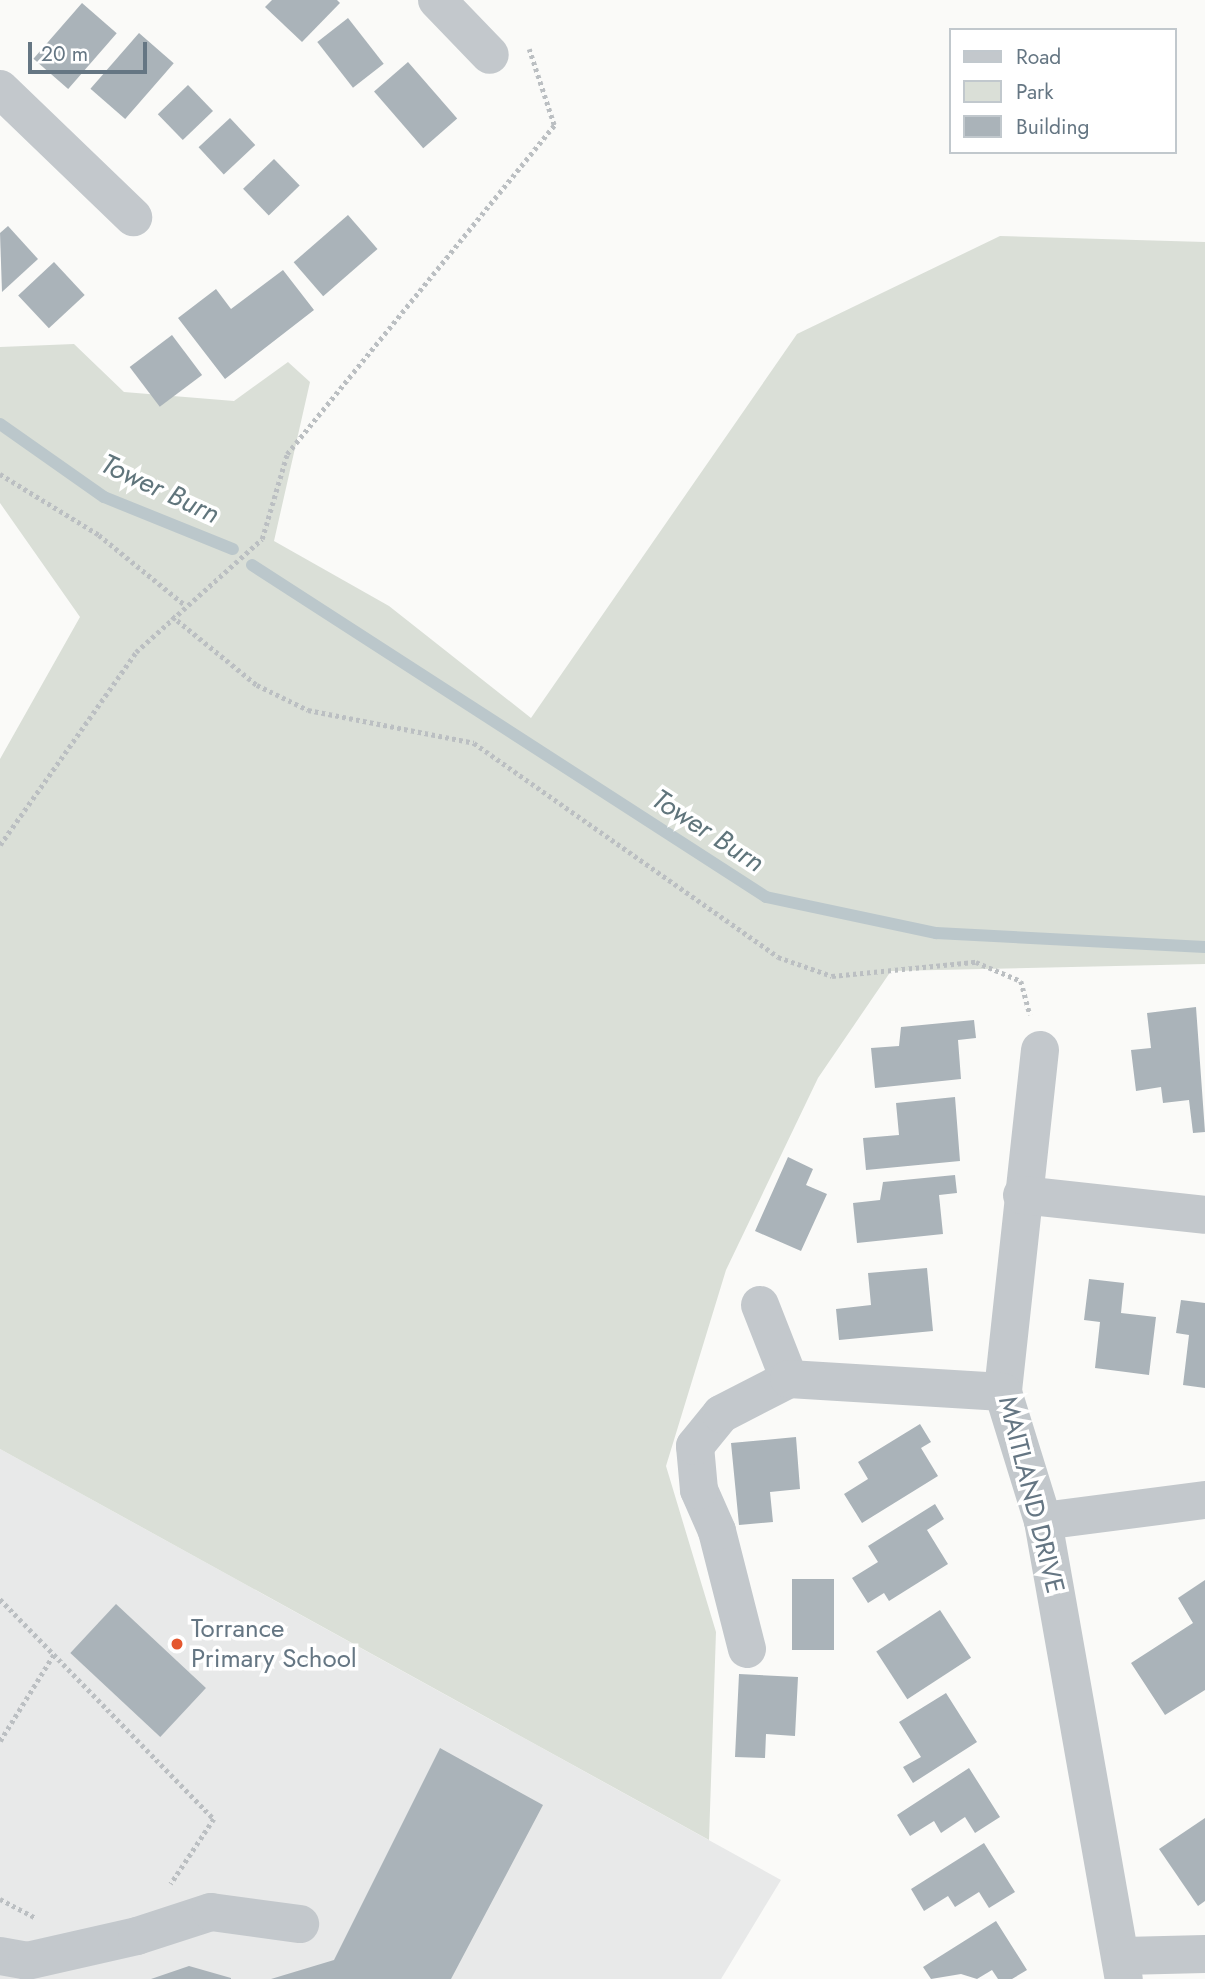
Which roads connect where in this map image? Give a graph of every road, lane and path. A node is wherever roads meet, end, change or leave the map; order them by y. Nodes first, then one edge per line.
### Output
1 (436, 0) edge
2 (490, 55) joint
3 (0, 89) edge
4 (133, 217) dead end
5 (0, 474) edge
6 (184, 604) junction
7 (172, 617) junction
8 (0, 845) edge
9 (1040, 1050) joint
10 (1022, 1195) junction
11 (1205, 1216) edge
12 (760, 1305) dead end
13 (789, 1379) junction
14 (1003, 1392) junction
15 (1205, 1500) edge
16 (1043, 1521) junction
17 (0, 1599) edge
18 (747, 1649) dead end
19 (54, 1654) junction
20 (0, 1741) edge
21 (300, 1924) dead end
22 (137, 1936) junction
23 (1205, 1954) edge
24 (0, 1956) edge
25 (1124, 1967) edge

1 - 2 street
2 - 6 path
3 - 4 street
5 - 6 path
6 - 7 path
7 - 8 path
7 - 9 path
9 - 10 street, MAITLAND DRIVE
10 - 11 street
10 - 14 street, MAITLAND DRIVE
12 - 13 street
13 - 14 street
13 - 18 street
14 - 16 street, MAITLAND DRIVE
15 - 16 street
16 - 25 street, MAITLAND DRIVE
17 - 19 path
19 - 20 path
19 - 22 path
21 - 22 street
22 - 24 street
23 - 25 street

